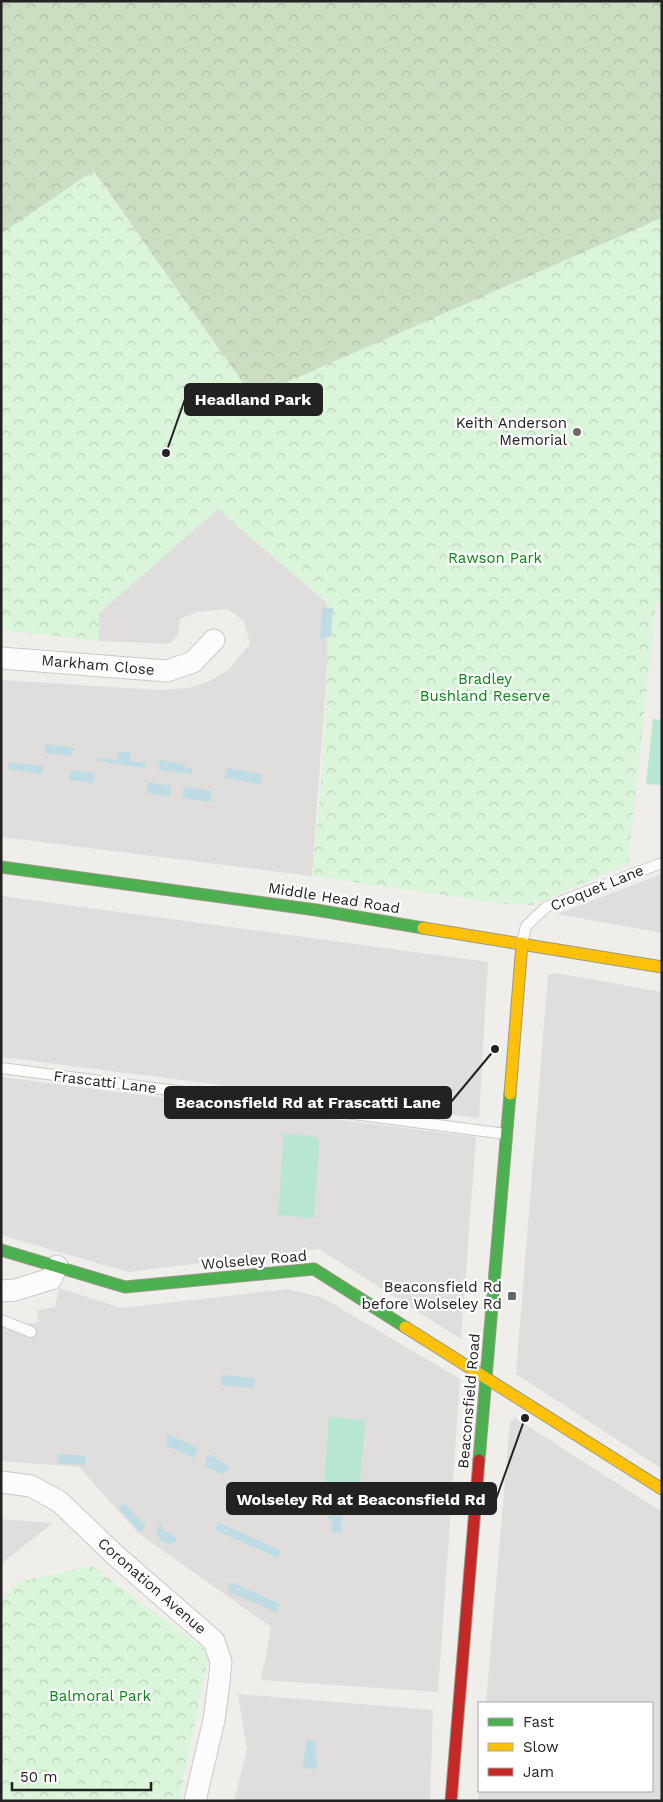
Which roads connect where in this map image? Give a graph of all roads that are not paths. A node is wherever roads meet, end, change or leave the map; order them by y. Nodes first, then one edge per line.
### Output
1 (214, 640) dead end
2 (1, 658) edge
3 (662, 863) edge
4 (1, 867) edge
5 (522, 943) junction
6 (662, 967) edge
7 (1, 1068) edge
8 (506, 1134) junction
9 (1, 1250) edge
10 (56, 1266) junction
11 (1, 1291) edge
12 (1, 1320) edge
13 (31, 1332) dead end
14 (486, 1377) junction
15 (1, 1482) edge
16 (662, 1489) edge
17 (195, 1801) edge
18 (451, 1801) edge

1 - 2 street, Markham Close
3 - 5 lane, Croquet Lane
4 - 5 street, Middle Head Road
5 - 6 street, Middle Head Road
5 - 8 street, Beaconsfield Road
7 - 8 lane, Frascatti Lane
8 - 14 street, Beaconsfield Road
9 - 10 street, Wolseley Road
10 - 11 street
10 - 14 street, Wolseley Road
12 - 13 lane
14 - 16 street, Wolseley Road
14 - 18 street, Beaconsfield Road
15 - 17 street, Coronation Avenue

